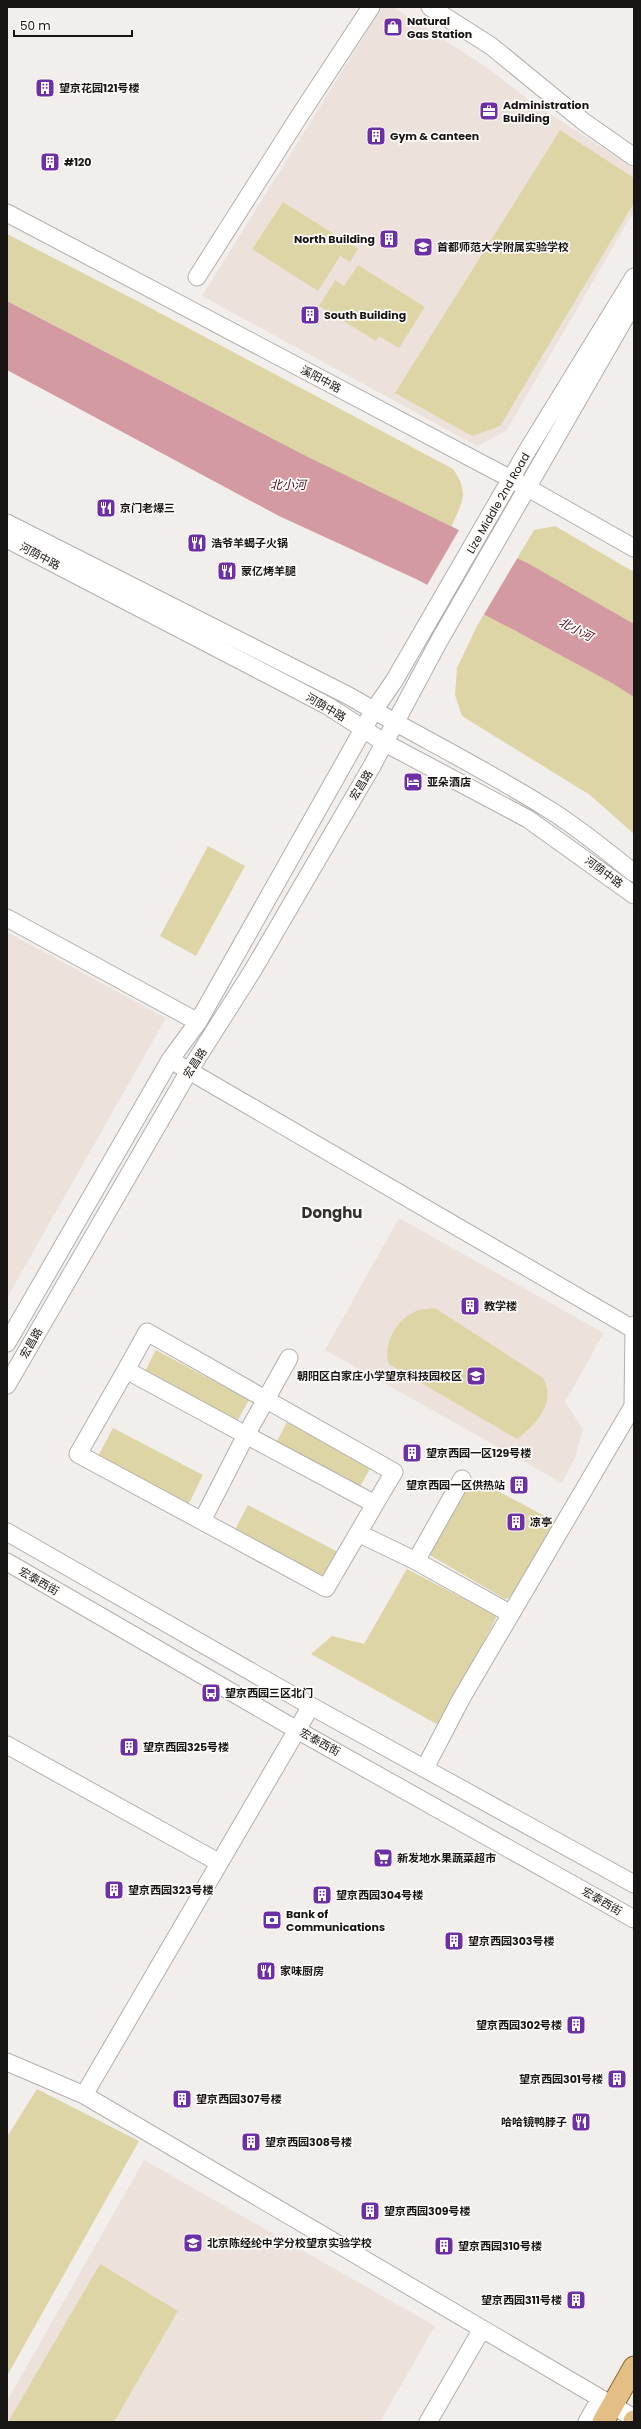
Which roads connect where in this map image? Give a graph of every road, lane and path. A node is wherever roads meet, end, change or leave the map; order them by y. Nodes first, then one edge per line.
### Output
1 (371, 7) edge
2 (430, 7) edge
3 (634, 157) edge
4 (7, 213) edge
5 (197, 277) dead end
6 (634, 277) edge
7 (634, 302) edge
8 (511, 480) junction
9 (528, 488) junction
10 (7, 523) edge
11 (7, 539) edge
12 (634, 548) edge
13 (374, 710) junction
14 (394, 723) junction
15 (363, 729) junction
16 (385, 743) junction
17 (634, 872) edge
18 (634, 895) edge
19 (7, 918) edge
20 (198, 1022) junction
21 (170, 1060) junction
22 (189, 1071) junction
23 (633, 1327) edge
24 (7, 1343) edge
25 (289, 1358) dead end
26 (126, 1370) junction
27 (7, 1385) edge
28 (266, 1401) junction
29 (246, 1435) junction
30 (462, 1479) dead end
31 (374, 1504) junction
32 (202, 1521) junction
33 (7, 1532) edge
34 (358, 1533) junction
35 (416, 1561) junction
36 (7, 1562) edge
37 (511, 1614) junction
38 (311, 1706) junction
39 (297, 1730) junction
40 (7, 1744) edge
41 (425, 1768) junction
42 (218, 1862) junction
43 (634, 1884) edge
44 (634, 1919) edge
45 (7, 2062) edge
46 (84, 2095) junction
47 (482, 2329) junction
48 (634, 2367) edge
49 (605, 2409) edge
50 (634, 2418) edge
51 (428, 2422) edge
52 (587, 2422) edge

1 - 5 street
2 - 3 street
4 - 8 street, 溪阳中路
6 - 8 street, Lize Middle 2nd Road
7 - 9 street, Lize Middle 2nd Road
8 - 9 street, 溪阳中路
8 - 13 street, Lize Middle 2nd Road
9 - 12 street, 溪阳中路
9 - 14 street, Lize Middle 2nd Road
10 - 13 street, 河荫中路
11 - 15 street, 河荫中路
13 - 14 street, 河荫中路
13 - 15 street, Lize Middle 2nd Road
14 - 16 street, 宏昌路
14 - 17 street, 河荫中路
15 - 16 street, 河荫中路
15 - 20 street, 宏昌路
16 - 18 street, 河荫中路
16 - 22 street, 宏昌路
19 - 20 street
20 - 21 street, 宏昌路
21 - 22 street
21 - 24 street, 宏昌路
22 - 23 street
22 - 27 street, 宏昌路
23 - 37 street
25 - 28 street
26 - 28 street
26 - 29 street
26 - 32 street
28 - 29 street
28 - 31 street
29 - 31 street
29 - 32 street
30 - 35 street
31 - 34 street
32 - 34 street
33 - 38 street
34 - 35 street
35 - 37 street
36 - 39 street, 宏泰西街
37 - 41 street
38 - 39 street
38 - 41 street
39 - 42 street
39 - 44 street, 宏泰西街
40 - 42 street
41 - 43 street
42 - 46 street
45 - 46 street
46 - 47 street
47 - 49 street
47 - 51 street
48 - 49 main road
49 - 50 street
49 - 52 street

